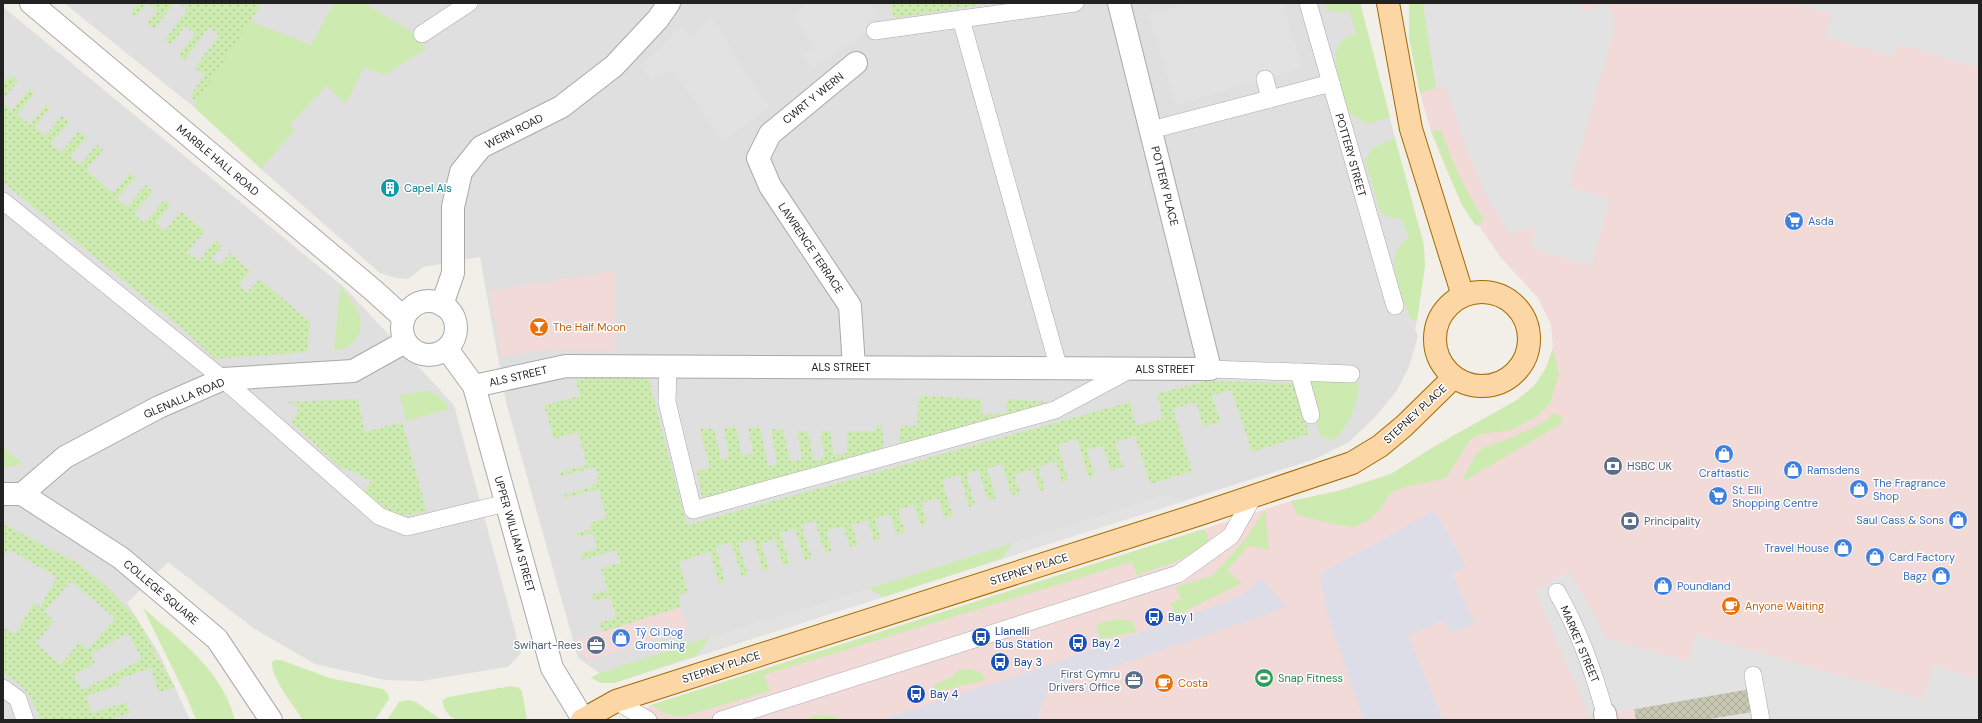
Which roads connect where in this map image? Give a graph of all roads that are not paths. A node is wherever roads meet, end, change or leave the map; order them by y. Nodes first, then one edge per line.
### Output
1 (31, 3) edge
2 (469, 3) edge
3 (669, 3) edge
4 (1076, 3) edge
5 (1119, 3) edge
6 (1308, 3) edge
7 (1388, 3) edge
8 (961, 19) junction
9 (875, 31) dead end
10 (422, 34) dead end
11 (856, 63) dead end
12 (1265, 79) dead end
13 (1331, 83) junction
14 (1270, 99) junction
15 (1151, 130) junction
16 (770, 134) joint
17 (3, 201) edge
18 (1463, 296) junction
19 (442, 304) junction
20 (1395, 306) dead end
21 (404, 318) junction
22 (405, 342) junction
23 (447, 349) junction
24 (668, 366) junction
25 (854, 367) junction
26 (1059, 369) junction
27 (1131, 369) junction
28 (1210, 370) junction
29 (1299, 372) junction
30 (1351, 374) dead end
31 (1453, 378) junction
32 (223, 379) junction
33 (474, 386) junction
34 (1311, 415) dead end
35 (12, 494) edge
36 (1253, 496) junction
37 (506, 503) junction
38 (1558, 592) dead end
39 (1753, 675) dead end
40 (3, 688) edge
41 (616, 701) junction
42 (1606, 717) edge
43 (25, 720) edge
44 (271, 720) edge
45 (583, 720) edge
46 (648, 720) edge
47 (721, 720) edge
48 (1761, 720) edge

1 - 21 street, MARBLE HALL ROAD
2 - 10 lane
3 - 19 street, WERN ROAD
4 - 8 lane
5 - 15 street, POTTERY PLACE
6 - 13 lane, POTTERY STREET
7 - 18 main road
8 - 9 lane
8 - 26 lane
11 - 16 street, CWRT Y WERN
12 - 14 lane
13 - 14 lane
13 - 20 lane, POTTERY STREET
14 - 15 lane
15 - 28 street, POTTERY PLACE
16 - 25 street, LAWRENCE TERRACE
17 - 32 lane
18 - 31 main road
18 - 31 main road
19 - 21 street
19 - 23 street
21 - 22 street
22 - 23 street
22 - 32 street, GLENALLA ROAD
23 - 33 street, UPPER WILLIAM STREET
24 - 25 street, ALS STREET
24 - 27 lane
24 - 33 street, ALS STREET
25 - 26 street, ALS STREET
26 - 27 street, ALS STREET
27 - 28 street, ALS STREET
28 - 29 lane
29 - 30 lane
29 - 34 lane
31 - 36 main road, STEPNEY PLACE
32 - 35 street, GLENALLA ROAD
32 - 37 lane
33 - 37 street, UPPER WILLIAM STREET
35 - 44 street, COLLEGE SQUARE
36 - 41 main road, STEPNEY PLACE
36 - 47 lane
37 - 45 street, UPPER WILLIAM STREET
38 - 42 lane, MARKET STREET
39 - 48 lane
40 - 43 lane
41 - 45 main road, STEPNEY PLACE
41 - 46 lane

